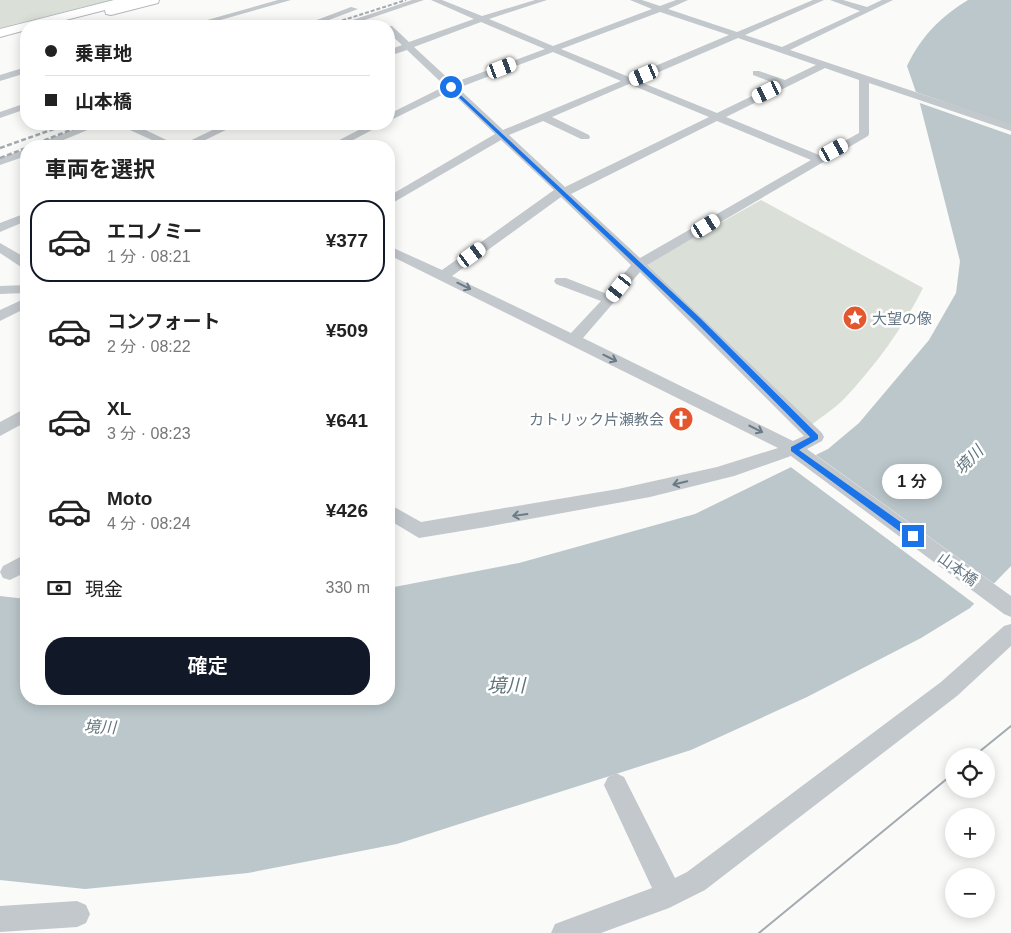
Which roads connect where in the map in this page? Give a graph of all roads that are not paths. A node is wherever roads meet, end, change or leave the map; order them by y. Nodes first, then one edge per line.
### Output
1 (129, 0) edge
2 (153, 0) edge
3 (286, 0) edge
4 (420, 0) edge
5 (435, 0) edge
6 (543, 0) edge
7 (634, 0) edge
8 (684, 0) edge
9 (820, 0) edge
10 (834, 0) edge
11 (889, 0) edge
12 (365, 6) dead end
13 (660, 9) junction
14 (867, 10) junction
15 (374, 14) junction
16 (482, 19) junction
17 (48, 20) edge
18 (75, 20) edge
19 (212, 20) edge
20 (323, 20) edge
21 (356, 20) edge
22 (380, 20) edge
23 (20, 27) edge
24 (0, 32) edge
25 (20, 34) edge
26 (395, 34) edge
27 (738, 36) junction
28 (0, 39) edge
29 (406, 45) junction
30 (552, 49) junction
31 (395, 50) edge
32 (781, 51) junction
33 (823, 65) junction
34 (756, 73) dead end
35 (20, 74) edge
36 (0, 78) edge
37 (864, 79) junction
38 (630, 81) junction
39 (785, 83) junction
40 (451, 87) junction
41 (395, 106) edge
42 (20, 108) edge
43 (404, 110) junction
44 (0, 115) edge
45 (395, 115) edge
46 (716, 116) junction
47 (543, 117) junction
48 (1011, 128) edge
49 (81, 130) edge
50 (137, 130) edge
51 (220, 130) edge
52 (366, 130) edge
53 (501, 135) junction
54 (585, 137) dead end
55 (55, 140) edge
56 (160, 140) edge
57 (197, 140) edge
58 (346, 140) edge
59 (20, 154) edge
60 (818, 159) junction
61 (0, 162) edge
62 (562, 192) junction
63 (395, 197) edge
64 (20, 219) edge
65 (0, 228) edge
66 (0, 247) edge
67 (395, 253) edge
68 (20, 260) edge
69 (639, 264) junction
70 (443, 276) junction
71 (561, 281) dead end
72 (20, 289) edge
73 (0, 290) edge
74 (610, 300) junction
75 (20, 305) edge
76 (0, 316) edge
77 (573, 340) junction
78 (20, 418) edge
79 (0, 430) edge
80 (798, 452) junction
81 (774, 457) junction
82 (703, 490) dead end
83 (395, 515) edge
84 (1011, 608) edge
85 (1011, 633) edge
86 (616, 785) dead end
87 (669, 895) junction
88 (77, 914) dead end
89 (0, 918) edge
90 (564, 933) edge

1 - 17 highway
2 - 18 highway
3 - 19 street
4 - 15 street
5 - 16 street
6 - 16 street
7 - 13 street
8 - 13 street
9 - 27 street
10 - 14 street
11 - 14 street
12 - 20 street
13 - 27 street
13 - 30 street
14 - 32 street
15 - 21 street
15 - 22 street
16 - 29 street
16 - 30 street
23 - 24 highway
25 - 28 highway
26 - 29 street
27 - 32 street
27 - 38 street
29 - 31 street
29 - 40 street
30 - 38 street
30 - 40 street
32 - 33 street
33 - 37 street
33 - 39 street
34 - 39 street
35 - 36 street
37 - 48 street
37 - 60 street
38 - 46 street
38 - 47 street
39 - 46 street
40 - 43 street
40 - 53 street
41 - 43 street
42 - 44 street
43 - 45 street
46 - 60 street
46 - 62 street
47 - 53 street
47 - 54 street
49 - 55 street
50 - 56 street
51 - 57 street
52 - 58 street
53 - 62 street
53 - 63 street
59 - 61 street
60 - 69 street
62 - 69 street
62 - 70 street
64 - 65 street
66 - 68 street
67 - 70 street, 山本橋
69 - 74 street
69 - 80 street
70 -> 77 street, 山本橋
71 - 74 street
72 - 73 street
74 - 77 street
75 - 76 street
77 -> 80 street, 山本橋
78 - 79 street
80 - 81 street
80 - 84 street, 山本橋
81 - 82 street
81 -> 83 street
85 - 87 street
86 - 87 street
87 - 90 street
88 - 89 street

